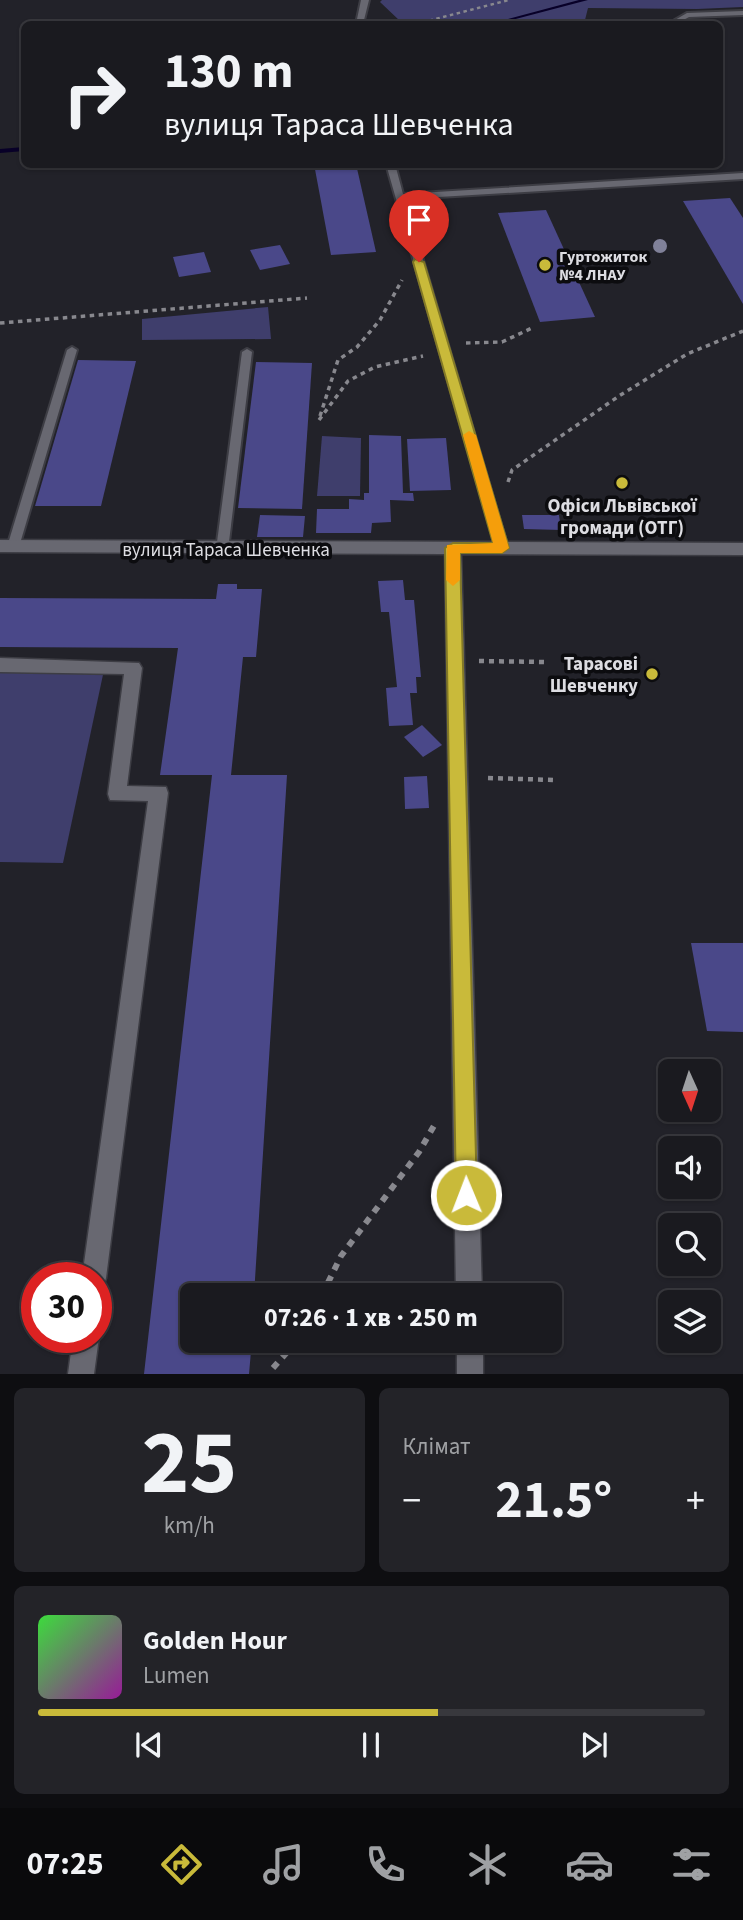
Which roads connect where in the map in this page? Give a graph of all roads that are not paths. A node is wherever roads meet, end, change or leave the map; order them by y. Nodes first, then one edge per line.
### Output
1 (365, 0) edge
2 (743, 13) edge
3 (360, 21) edge
4 (678, 21) edge
5 (391, 168) edge
6 (743, 176) edge
7 (400, 197) junction
8 (72, 350) dead end
9 (247, 352) dead end
10 (6, 546) edge
11 (453, 548) junction
12 (502, 548) junction
13 (743, 549) edge
14 (222, 550) junction
15 (0, 665) edge
16 (96, 1262) edge
17 (469, 1283) edge
18 (84, 1353) edge
19 (470, 1353) edge
20 (81, 1374) edge
21 (470, 1374) edge

1 - 3 lane
2 - 4 lane
5 - 7 lane
6 - 7 lane
7 - 12 lane
8 - 10 lane
9 - 14 lane
10 - 14 street, вулиця Тараса Шевченка
11 - 12 street, вулиця Тараса Шевченка
11 - 14 street, вулиця Тараса Шевченка
11 - 17 street
12 - 13 street, вулиця Тараса Шевченка
15 - 16 street
18 - 20 street
19 - 21 street

